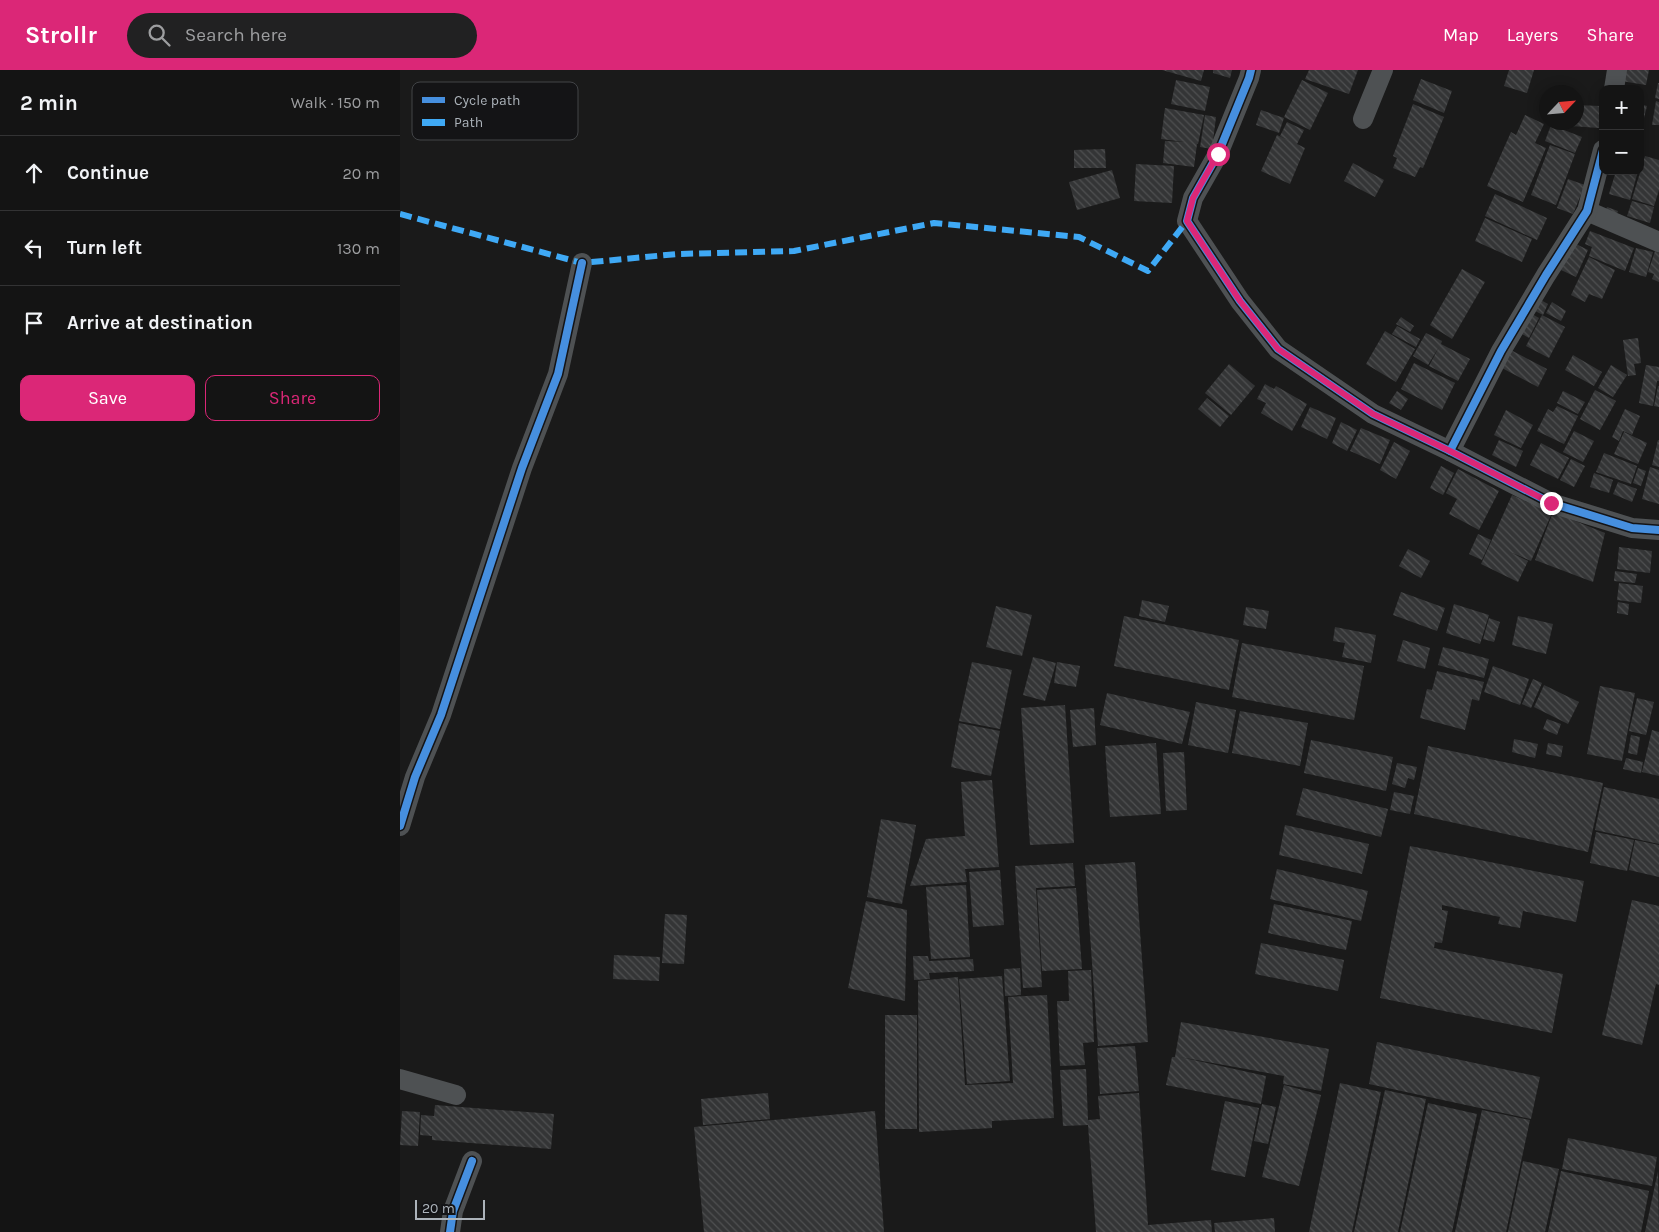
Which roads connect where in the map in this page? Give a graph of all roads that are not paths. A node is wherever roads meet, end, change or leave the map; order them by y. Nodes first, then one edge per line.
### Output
1 (1251, 70) edge
2 (1383, 70) edge
3 (1617, 70) edge
4 (1615, 85) edge
5 (1363, 119) dead end
6 (1599, 166) edge
7 (1587, 212) junction
8 (1659, 242) edge
9 (582, 263) dead end
10 (1450, 451) junction
11 (1659, 530) edge
12 (400, 826) edge
13 (400, 1079) edge
14 (456, 1095) dead end
15 (472, 1162) dead end
16 (450, 1232) edge

1 - 10 street
2 - 5 street
3 - 4 street
6 - 7 street
7 - 8 street
7 - 10 street
9 - 12 street
10 - 11 street
13 - 14 street
15 - 16 street

